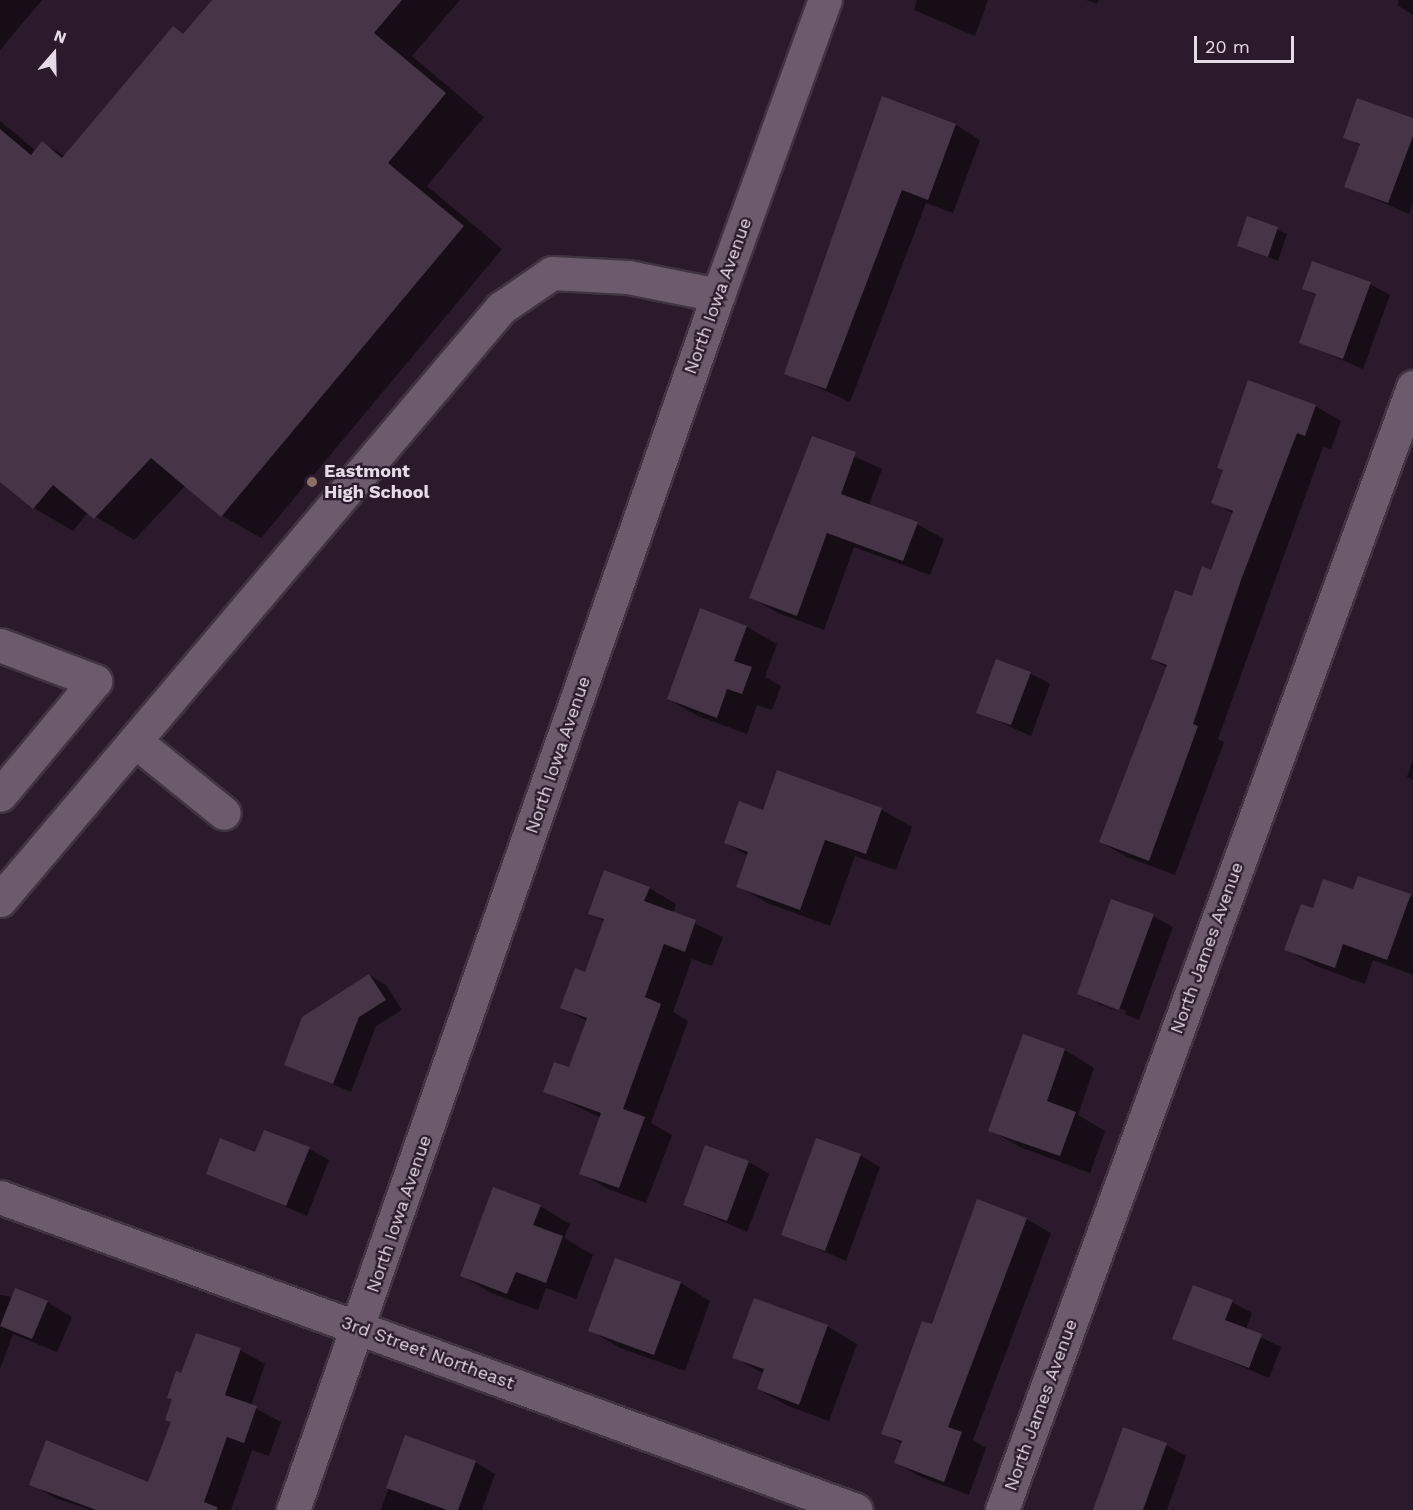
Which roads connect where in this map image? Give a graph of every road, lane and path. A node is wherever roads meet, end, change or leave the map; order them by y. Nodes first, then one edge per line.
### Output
1 (825, 0) edge
2 (718, 295) junction
3 (1413, 387) edge
4 (0, 645) edge
5 (135, 741) junction
6 (0, 795) edge
7 (224, 813) dead end
8 (3, 890) edge
9 (0, 1197) edge
10 (360, 1328) junction
11 (293, 1510) edge
12 (856, 1510) edge
13 (1002, 1510) edge

1 - 2 street, North Iowa Avenue
2 - 5 street
2 - 10 street, North Iowa Avenue
3 - 13 street, North James Avenue
4 - 6 street
5 - 7 street
5 - 8 street
9 - 10 street, 3rd Street Northeast
10 - 11 street, North Iowa Avenue
10 - 12 street, 3rd Street Northeast

